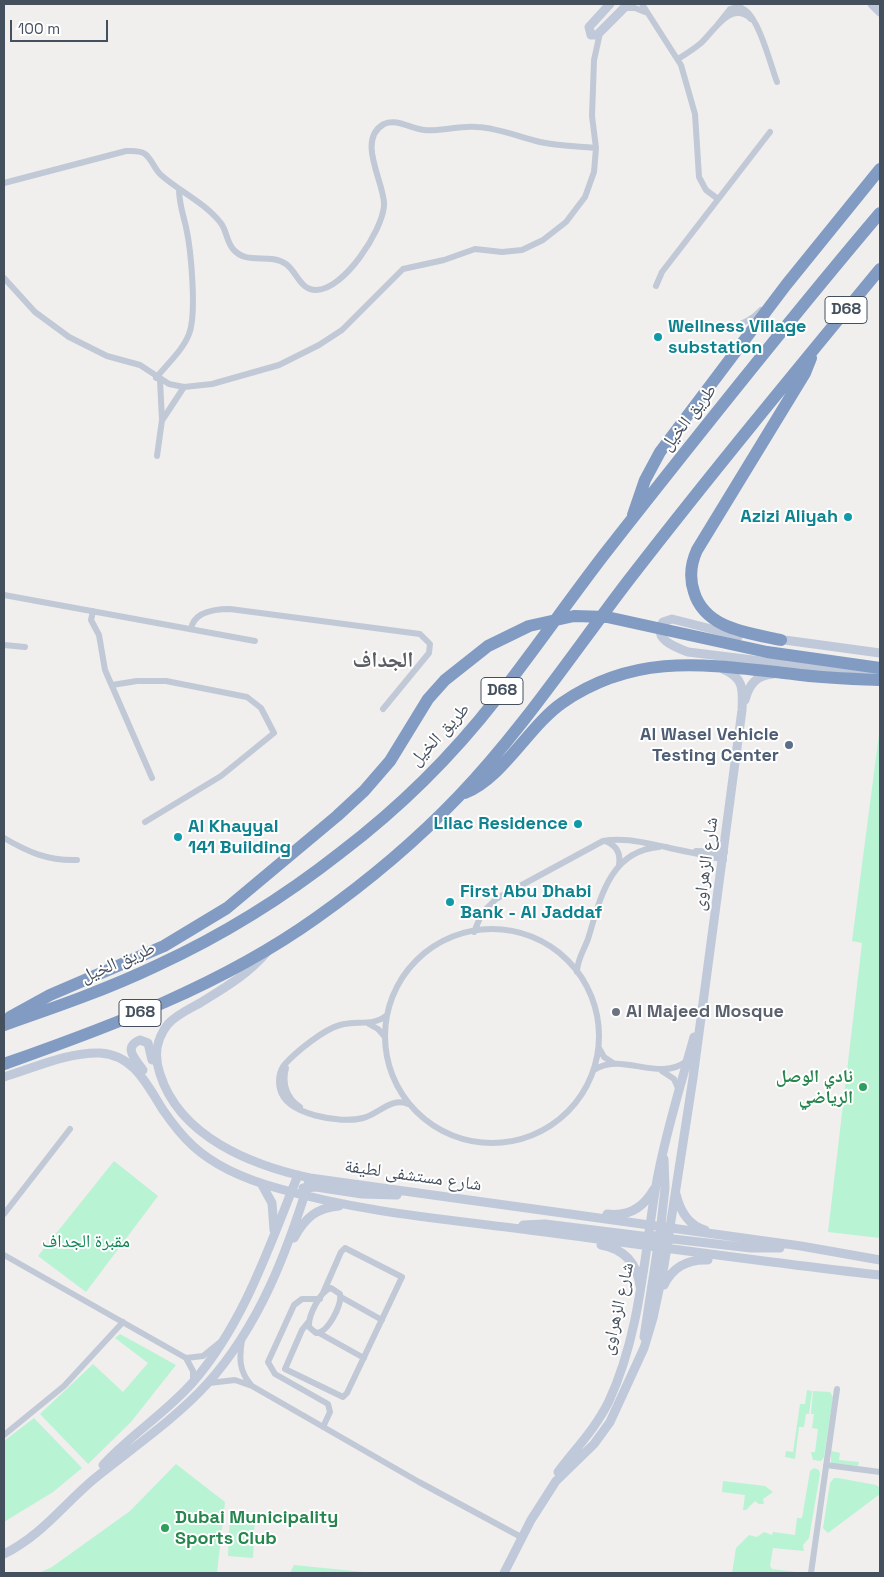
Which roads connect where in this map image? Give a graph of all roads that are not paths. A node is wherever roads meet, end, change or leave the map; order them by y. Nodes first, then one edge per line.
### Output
1 (610, 4) edge
2 (642, 4) edge
3 (872, 4) edge
4 (626, 6) edge
5 (645, 12) junction
6 (880, 12) edge
7 (600, 33) junction
8 (678, 59) junction
9 (777, 82) dead end
10 (770, 132) dead end
11 (596, 148) junction
12 (880, 169) edge
13 (4, 183) edge
14 (179, 189) junction
15 (718, 199) junction
16 (880, 213) edge
17 (880, 269) edge
18 (4, 278) edge
19 (786, 284) junction
20 (656, 286) dead end
21 (699, 322) dead end
22 (812, 350) junction
23 (158, 379) junction
24 (184, 387) junction
25 (162, 420) junction
26 (157, 456) dead end
27 (632, 520) junction
28 (4, 595) edge
29 (93, 611) junction
30 (191, 629) junction
31 (781, 640) junction
32 (255, 641) dead end
33 (4, 645) edge
34 (25, 647) dead end
35 (880, 653) edge
36 (708, 664) junction
37 (880, 668) edge
38 (797, 675) junction
39 (880, 678) edge
40 (112, 685) junction
41 (383, 709) dead end
42 (742, 710) junction
43 (152, 778) dead end
44 (460, 794) junction
45 (145, 822) dead end
46 (4, 838) edge
47 (603, 841) junction
48 (665, 847) junction
49 (724, 856) junction
50 (77, 860) dead end
51 (619, 865) junction
52 (474, 932) junction
53 (271, 947) junction
54 (577, 972) junction
55 (387, 1015) junction
56 (4, 1021) edge
57 (699, 1023) junction
58 (369, 1024) junction
59 (4, 1025) edge
60 (385, 1037) junction
61 (598, 1048) junction
62 (687, 1062) junction
63 (613, 1063) junction
64 (4, 1064) edge
65 (594, 1070) junction
66 (661, 1070) junction
67 (4, 1078) edge
68 (397, 1086) junction
69 (164, 1087) junction
70 (678, 1088) junction
71 (155, 1095) junction
72 (391, 1104) junction
73 (411, 1106) junction
74 (70, 1129) dead end
75 (663, 1152) junction
76 (298, 1175) junction
77 (310, 1178) junction
78 (657, 1182) junction
79 (261, 1183) junction
80 (676, 1186) junction
81 (306, 1191) junction
82 (291, 1192) junction
83 (422, 1193) junction
84 (350, 1204) junction
85 (4, 1214) edge
86 (582, 1215) junction
87 (514, 1228) junction
88 (670, 1228) junction
89 (719, 1235) junction
90 (580, 1236) junction
91 (273, 1239) junction
92 (658, 1239) junction
93 (800, 1246) junction
94 (286, 1248) junction
95 (5, 1255) edge
96 (730, 1258) junction
97 (880, 1260) edge
98 (880, 1275) edge
99 (640, 1293) junction
100 (659, 1294) junction
101 (321, 1296) junction
102 (341, 1297) junction
103 (305, 1299) junction
104 (314, 1310) junction
105 (382, 1320) junction
106 (309, 1321) junction
107 (123, 1322) junction
108 (319, 1333) junction
109 (242, 1337) junction
110 (222, 1341) junction
111 (644, 1348) junction
112 (186, 1358) junction
113 (364, 1358) junction
114 (193, 1381) junction
115 (208, 1383) junction
116 (252, 1386) junction
117 (837, 1389) dead end
118 (323, 1427) junction
119 (4, 1435) edge
120 (826, 1465) junction
121 (567, 1469) junction
122 (880, 1472) edge
123 (93, 1480) junction
124 (519, 1536) junction
125 (4, 1554) edge
126 (499, 1573) edge
127 (504, 1573) edge
128 (508, 1573) edge
129 (811, 1573) edge

1 - 7 main road
2 - 5 street
3 - 6 main road
4 - 5 street
4 - 7 main road
5 - 8 street
7 - 11 street
8 - 9 street
8 - 15 street
10 - 15 street
11 - 14 street
11 - 24 street
12 - 19 highway
13 - 14 street
14 - 23 street
15 - 20 street
16 - 27 highway, طريق الخيل / D68
17 - 22 highway, D68
18 - 23 street
19 - 21 street
19 - 27 highway
22 - 31 highway
22 - 44 highway, D68
23 - 24 street
23 - 25 street
24 - 25 street
25 - 26 street
27 - 59 highway, طريق الخيل / D68
28 - 29 street
29 - 30 street
29 - 40 street
30 - 32 street
30 - 41 street
31 - 35 main road
31 - 39 main road
33 - 34 street
36 - 38 highway
36 - 42 main road, شارع الزهراوى
36 - 44 highway
37 - 56 highway
38 - 39 highway
38 - 42 main road, شارع الزهراوى
40 - 43 street
40 - 45 street
42 - 49 main road, شارع الزهراوى
44 - 53 highway, D68
46 - 50 street
47 - 48 street
47 - 51 street
47 - 52 street
48 - 49 street
48 - 51 street
49 - 57 main road, شارع الزهراوى
51 - 54 street
52 - 54 street
52 - 55 street
53 - 64 highway, D68
53 - 69 main road, شارع مستشفى لطيفة
54 - 61 street
55 - 58 street
55 - 60 street
57 - 62 main road, شارع الزهراوى
57 - 80 main road, شارع الزهراوى
58 - 60 street
58 - 72 street
60 - 68 street
61 - 63 street
61 - 65 street
62 - 66 street
62 - 70 main road, شارع الزهراوى
63 - 65 street
63 - 66 street
65 - 73 street
66 - 70 street
67 - 71 main road, شارع مستشفى لطيفة
68 - 72 street
68 - 73 street
69 - 71 main road
69 - 76 main road, شارع مستشفى لطيفة
70 - 75 main road, شارع الزهراوى
71 - 79 main road, شارع مستشفى لطيفة
72 - 73 street
74 - 85 street
75 - 78 main road, شارع الزهراوى
75 - 92 main road
76 - 77 main road, شارع مستشفى لطيفة
76 - 82 main road
77 - 81 main road
77 - 83 main road, شارع مستشفى لطيفة
78 - 86 main road
78 - 92 main road, شارع الزهراوى
79 - 82 main road, شارع مستشفى لطيفة
79 - 91 main road
80 - 88 main road, شارع الزهراوى
80 - 89 main road
81 - 82 main road, شارع مستشفى لطيفة
81 - 83 main road
81 - 84 main road, شارع مستشفى لطيفة
81 - 94 main road
82 - 91 main road
83 - 86 main road, شارع مستشفى لطيفة
84 - 87 main road, شارع مستشفى لطيفة
84 - 94 main road
86 - 92 main road, شارع مستشفى لطيفة
87 - 90 main road, شارع مستشفى لطيفة
87 - 92 main road
88 - 89 main road
88 - 92 main road
89 - 93 main road
90 - 92 main road, شارع مستشفى لطيفة
90 - 99 main road
91 - 110 main road
92 - 93 main road
92 - 96 main road, شارع مستشفى لطيفة
92 - 99 main road, شارع الزهراوى
92 - 100 main road, شارع الزهراوى
92 - 111 main road
93 - 97 main road
94 - 109 main road
95 - 107 street
96 - 98 main road, شارع مستشفى لطيفة
96 - 100 main road
99 - 124 main road, شارع الزهراوى
100 - 111 main road, شارع الزهراوى
101 - 102 street
101 - 103 street
101 - 104 street
101 - 105 street
102 - 105 street
102 - 108 street
103 - 104 street
103 - 118 street
104 - 106 street
105 - 113 street
106 - 108 street
106 - 113 street
107 - 112 street
107 - 119 street
108 - 113 street
109 - 115 main road
109 - 116 street
110 - 112 street
110 - 114 main road
111 - 121 main road, شارع الزهراوى
112 - 114 street
114 - 123 main road
115 - 116 street
115 - 123 main road
116 - 118 street
117 - 120 street
118 - 124 street
120 - 122 street
120 - 129 street
121 - 124 main road, شارع الزهراوى
121 - 128 main road, شارع الزهراوى
123 - 125 main road
124 - 126 main road, شارع الزهراوى
124 - 127 main road, شارع الزهراوى

